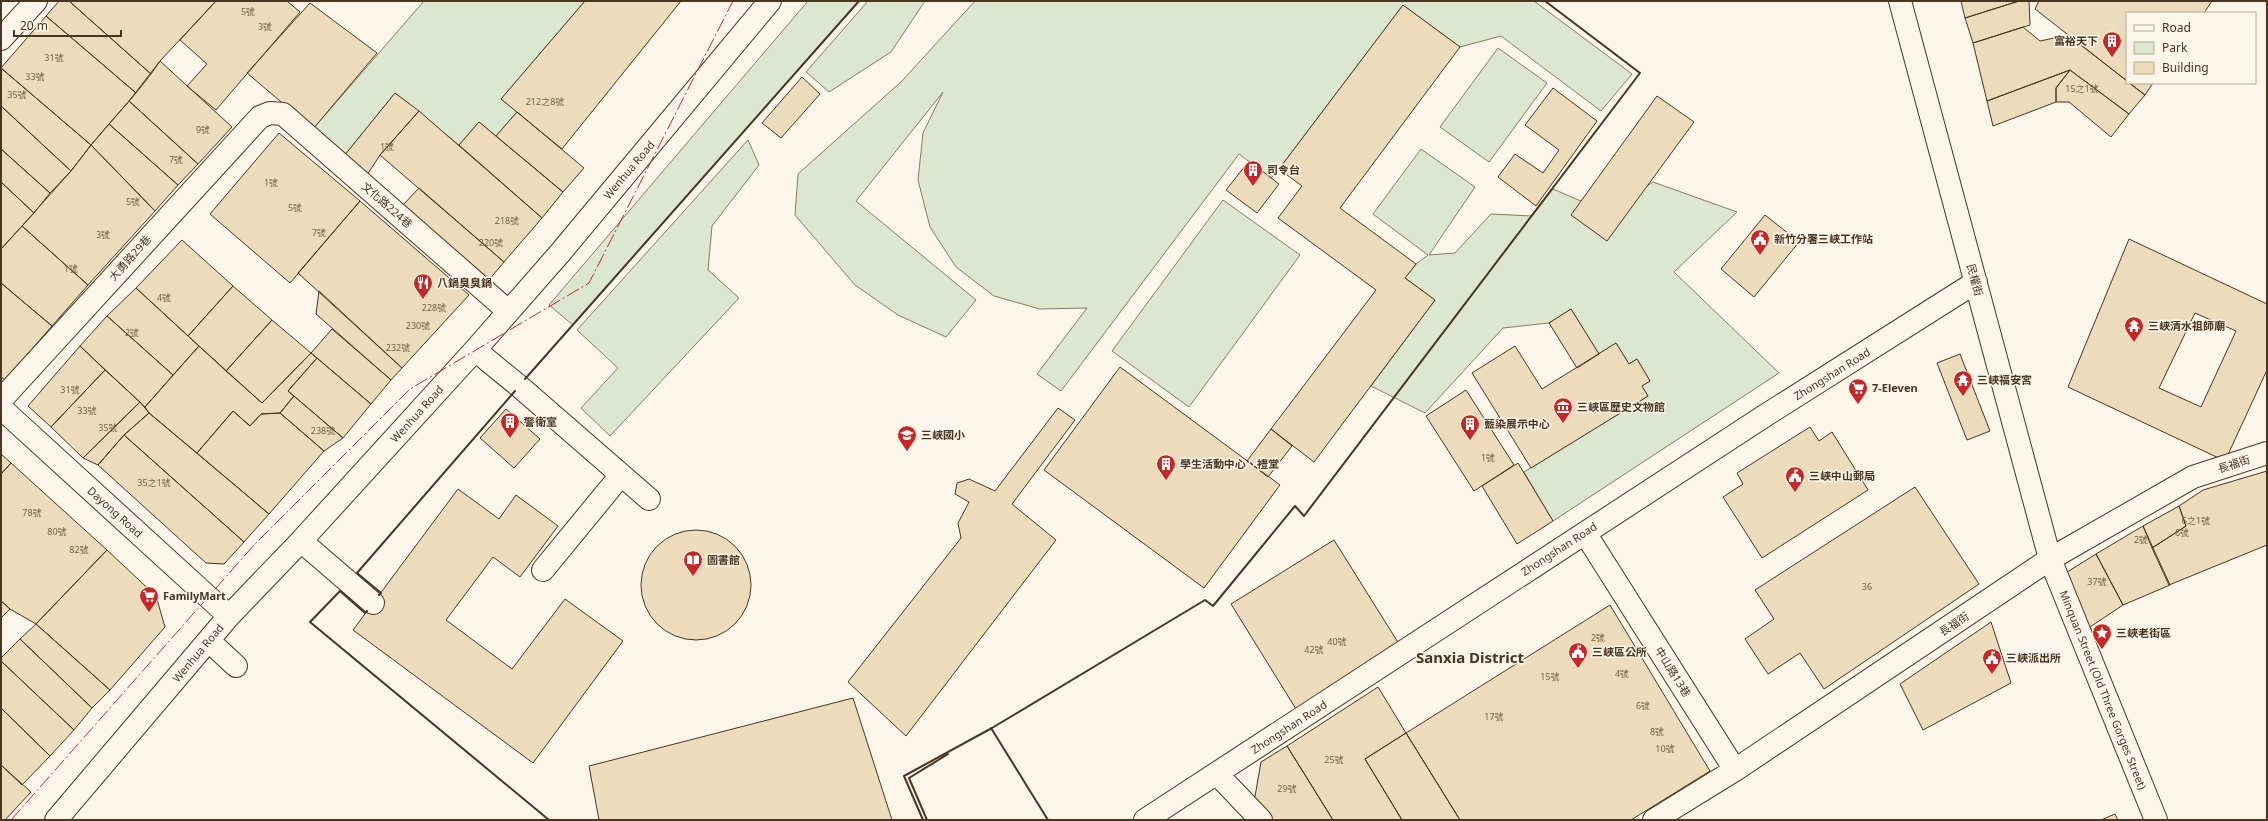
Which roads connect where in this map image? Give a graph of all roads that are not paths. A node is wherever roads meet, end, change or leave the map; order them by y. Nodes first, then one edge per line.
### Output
1 (36, 1) edge
2 (770, 1) edge
3 (1900, 1) edge
4 (1, 39) edge
5 (260, 117) joint
6 (1976, 282) junction
7 (508, 311) junction
8 (475, 350) junction
9 (1, 400) edge
10 (1, 408) edge
11 (2267, 453) edge
12 (621, 475) junction
13 (649, 499) dead end
14 (1585, 533) junction
15 (301, 541) junction
16 (2050, 559) junction
17 (543, 570) dead end
18 (373, 603) dead end
19 (229, 616) junction
20 (209, 641) junction
21 (236, 666) dead end
22 (1735, 770) junction
23 (1217, 774) junction
24 (56, 820) edge
25 (1145, 820) edge
26 (1261, 820) edge
27 (1654, 820) edge
28 (2156, 820) edge

1 - 4 street
2 - 7 street, Wenhua Road
3 - 6 street, 民權街
5 - 7 street, 文化路224巷
5 - 9 street, 大勇路29巷
6 - 14 street, Zhongshan Road
6 - 16 street, 民權街
7 - 8 street, Wenhua Road
8 - 12 street
8 - 15 street, Wenhua Road
10 - 19 street, Dayong Road
11 - 16 street, 長福街
12 - 13 street
12 - 17 street
14 - 22 street, 中山路13巷
14 - 23 street, Zhongshan Road
15 - 18 street
15 - 19 street, Wenhua Road
16 - 22 street, 長福街
16 - 28 street, Minquan Street (Old Three Gorges Street)
19 - 20 street, Wenhua Road
20 - 21 street
20 - 24 street, Wenhua Road
22 - 27 street, 長福街
23 - 25 street, Zhongshan Road
23 - 26 street

